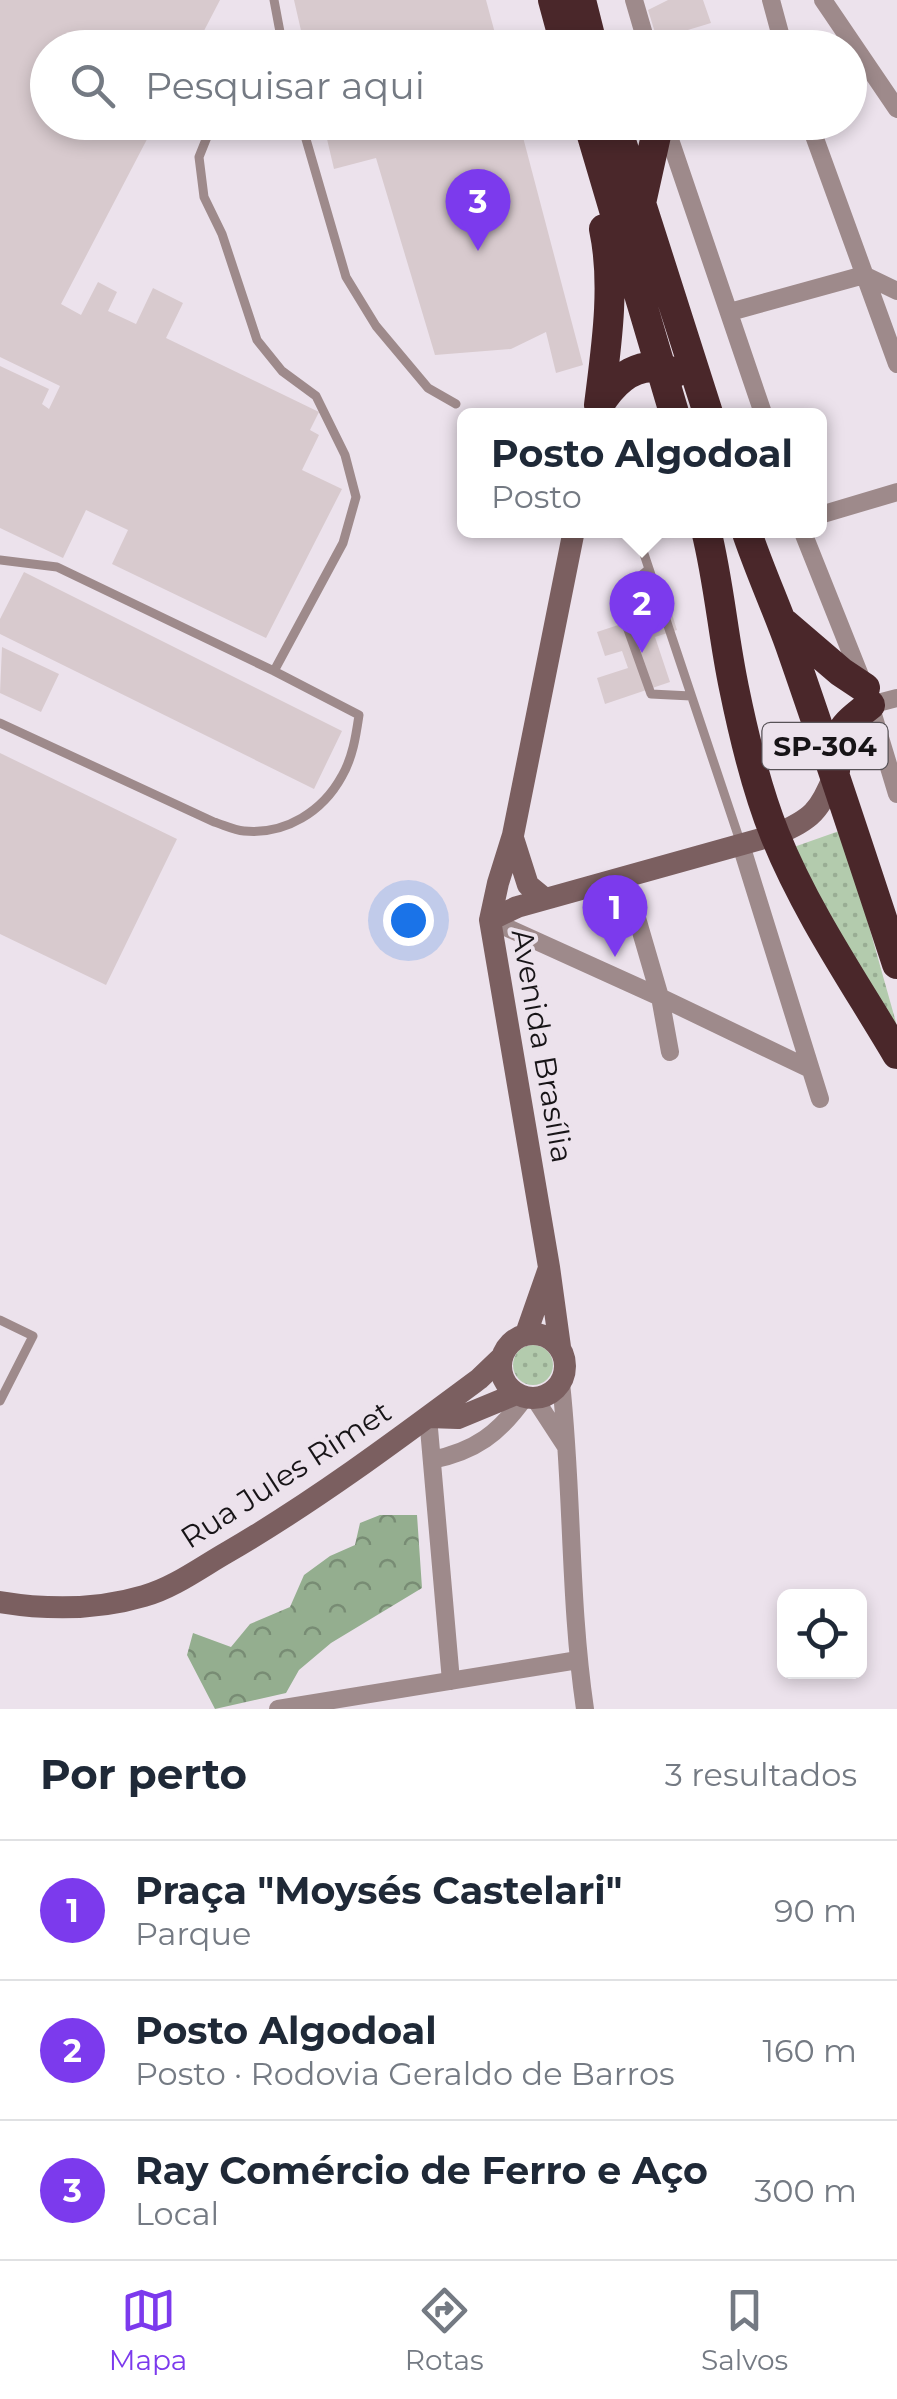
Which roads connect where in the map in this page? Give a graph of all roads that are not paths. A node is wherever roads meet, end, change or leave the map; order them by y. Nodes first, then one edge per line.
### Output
1 (274, 0) edge
2 (554, 0) edge
3 (581, 0) edge
4 (634, 0) edge
5 (771, 0) edge
6 (823, 0) edge
7 (280, 30) edge
8 (565, 30) edge
9 (575, 30) edge
10 (643, 30) edge
11 (779, 30) edge
12 (843, 30) edge
13 (867, 65) edge
14 (897, 109) edge
15 (206, 140) edge
16 (306, 140) edge
17 (588, 140) edge
18 (590, 140) edge
19 (620, 140) edge
20 (657, 140) edge
21 (668, 140) edge
22 (815, 140) edge
23 (640, 206) junction
24 (864, 274) junction
25 (897, 291) edge
26 (730, 312) junction
27 (897, 364) edge
28 (660, 368) junction
29 (456, 404) dead end
30 (598, 408) edge
31 (599, 408) edge
32 (672, 408) edge
33 (695, 408) edge
34 (705, 408) edge
35 (761, 408) edge
36 (897, 492) edge
37 (827, 513) edge
38 (572, 538) edge
39 (638, 538) edge
40 (708, 538) edge
41 (748, 538) edge
42 (806, 538) edge
43 (0, 560) edge
44 (648, 569) junction
45 (781, 620) junction
46 (274, 671) junction
47 (691, 696) junction
48 (877, 697) edge
49 (0, 723) edge
50 (835, 774) junction
51 (897, 794) edge
52 (512, 836) junction
53 (775, 836) junction
54 (741, 845) junction
55 (625, 877) junction
56 (545, 899) junction
57 (490, 920) junction
58 (897, 964) edge
59 (660, 996) junction
60 (670, 1052) dead end
61 (897, 1054) edge
62 (810, 1069) junction
63 (820, 1099) dead end
64 (549, 1267) junction
65 (0, 1320) edge
66 (526, 1334) junction
67 (560, 1348) junction
68 (502, 1357) junction
69 (561, 1384) junction
70 (525, 1396) junction
71 (0, 1401) edge
72 (428, 1416) junction
73 (568, 1449) junction
74 (432, 1460) junction
75 (0, 1602) edge
76 (578, 1660) junction
77 (451, 1681) junction
78 (278, 1709) edge
79 (585, 1709) edge

1 - 7 lane
2 - 8 highway
3 - 9 highway
4 - 10 street
5 - 11 street
6 - 12 street
13 - 14 street
15 - 46 lane
16 - 29 lane
17 - 30 highway
18 - 28 highway
19 - 23 highway
20 - 23 highway
21 - 26 street
22 - 24 street
23 - 34 highway
24 - 25 street
24 - 26 street
24 - 27 street
26 - 35 street
28 - 31 highway
28 - 32 highway
28 - 33 highway
36 - 37 street
38 - 52 main road
39 - 44 lane
40 - 53 highway, SP-304
41 - 45 highway, SP-304
42 - 48 street
43 - 46 lane
44 - 47 lane
44 - 47 lane
45 - 48 highway
45 - 50 highway, SP-304
46 - 49 lane
47 - 54 lane
48 - 50 highway
48 - 51 street
50 - 53 main road, Avenida Brasília
50 - 58 highway, SP-304
52 - 56 main road
52 - 57 main road
53 - 54 main road, Avenida Brasília
53 - 61 highway, SP-304
54 - 55 main road, Avenida Brasília
54 - 62 street
55 - 56 main road, Avenida Brasília
55 - 59 street
56 - 57 main road, Avenida Brasília
57 - 59 street
57 - 64 main road, Avenida Brasília
59 - 60 street
59 - 62 street
62 - 63 street
64 - 66 main road, Avenida Brasília
64 - 67 main road, Avenida Brasília
65 - 71 lane
66 - 67 main road
66 - 68 main road
67 - 69 main road
68 - 70 main road
68 - 72 main road, Rua Jules Rimet
69 - 70 main road
69 - 73 street
70 - 72 main road, Rua Jules Rimet
70 - 73 street
70 - 74 street
72 - 74 street
72 - 75 main road, Rua Jules Rimet
73 - 76 street
74 - 77 street
76 - 77 street
76 - 79 street
77 - 78 street

